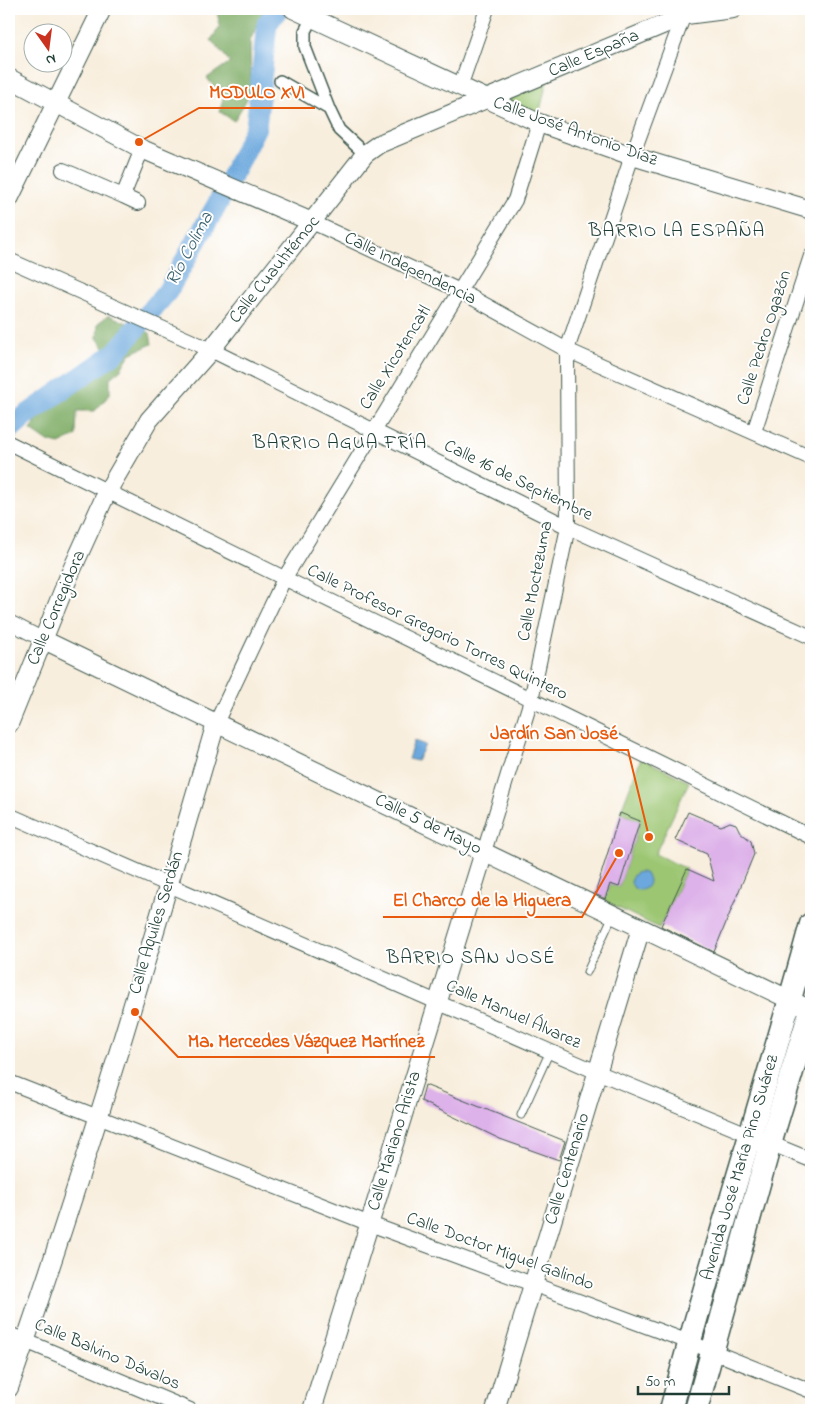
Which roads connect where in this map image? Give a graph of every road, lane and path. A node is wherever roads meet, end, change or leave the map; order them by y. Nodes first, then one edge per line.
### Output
1 (102, 9) edge
2 (487, 9) edge
3 (733, 9) edge
4 (686, 12) edge
5 (303, 13) edge
6 (9, 78) edge
7 (280, 81) dead end
8 (460, 87) junction
9 (486, 99) junction
10 (55, 103) junction
11 (329, 109) junction
12 (539, 123) junction
13 (142, 149) junction
14 (365, 154) junction
15 (632, 156) junction
16 (63, 170) dead end
17 (123, 196) junction
18 (9, 199) edge
19 (138, 202) dead end
20 (811, 210) edge
21 (312, 222) junction
22 (811, 256) edge
23 (9, 260) edge
24 (460, 291) junction
25 (210, 350) junction
26 (567, 350) junction
27 (374, 431) junction
28 (754, 432) junction
29 (9, 443) edge
30 (811, 458) edge
31 (107, 492) junction
32 (568, 527) junction
33 (284, 579) junction
34 (9, 622) edge
35 (811, 637) edge
36 (44, 640) junction
37 (531, 700) junction
38 (216, 722) junction
39 (9, 724) edge
40 (9, 815) edge
41 (811, 837) edge
42 (484, 852) junction
43 (169, 885) junction
44 (613, 915) junction
45 (811, 924) edge
46 (641, 928) junction
47 (587, 972) dead end
48 (791, 1000) junction
49 (438, 1002) junction
50 (811, 1010) edge
51 (550, 1051) junction
52 (597, 1072) junction
53 (9, 1082) edge
54 (521, 1115) dead end
55 (98, 1117) junction
56 (761, 1140) junction
57 (811, 1160) edge
58 (370, 1224) junction
59 (533, 1285) junction
60 (9, 1334) edge
61 (26, 1340) junction
62 (689, 1342) junction
63 (713, 1352) junction
64 (9, 1388) edge
65 (811, 1391) edge
66 (164, 1405) edge
67 (190, 1410) edge
68 (312, 1410) edge
69 (495, 1410) edge
70 (671, 1410) edge
71 (696, 1410) edge

1 - 10 street
2 - 8 street
3 - 4 street, Calle España
4 - 9 street, Calle España
4 - 15 street, Calle Moctezuma
5 - 8 street, Calle José Antonio Díaz
5 - 11 street
6 - 10 street, Calle Independencia
7 - 11 street
8 - 9 street, Calle José Antonio Díaz
9 - 12 street, Calle José Antonio Díaz
9 - 14 street, Calle Cuauhtémoc
10 - 13 street, Calle Independencia
10 - 18 street
11 - 14 street
12 - 15 street, Calle José Antonio Díaz
12 - 24 street, Calle Xicotencatl
13 - 17 street
13 - 21 street, Calle Independencia
14 - 21 street, Calle Cuauhtémoc
15 - 20 street, Calle José Antonio Díaz
15 - 26 street, Calle Moctezuma
16 - 17 street
17 - 19 street
21 - 24 street, Calle Independencia
21 - 25 street, Calle Cuauhtémoc
22 - 28 street, Calle Pedro Ogazón
23 - 25 street, Calle 16 de Septiembre
24 - 26 street, Calle Independencia
24 - 27 street, Calle Xicotencatl
25 - 27 street, Calle 16 de Septiembre
25 - 31 street, Calle Cuauhtémoc
26 - 28 street, Calle Independencia
26 - 32 street, Calle Moctezuma
27 - 32 street, Calle 16 de Septiembre
27 - 33 street, Calle Xicotencatl
28 - 30 street, Calle Independencia
29 - 31 street, Calle Profesor Gregorio Torres Quintero
31 - 33 street, Calle Profesor Gregorio Torres Quintero
31 - 36 street, Calle Corregidora
32 - 35 street, Calle 16 de Septiembre
32 - 37 street, Calle Moctezuma
33 - 37 street, Calle Profesor Gregorio Torres Quintero
33 - 38 street, Calle Aquiles Serdán
34 - 36 street
36 - 38 street, Calle 5 de Mayo
36 - 39 street, Calle Corregidora
37 - 41 street, Calle Profesor Gregorio Torres Quintero
37 - 42 street, Calle Mariano Arista
38 - 42 street, Calle 5 de Mayo
38 - 43 street, Calle Aquiles Serdán
40 - 43 street, Calle Manuel Álvarez
42 - 44 street, Calle 5 de Mayo
42 - 49 street, Calle Mariano Arista
43 - 49 street, Calle Manuel Álvarez
43 - 55 street, Calle Aquiles Serdán
44 - 46 street, Calle 5 de Mayo
44 - 47 lane
45 - 48 main road, Avenida José María Pino Suárez
46 - 48 street, Calle 5 de Mayo
46 - 52 street, Calle Centenario
48 - 50 street, Calle 5 de Mayo
48 - 56 main road, Avenida José María Pino Suárez
49 - 51 street, Calle Manuel Álvarez
49 - 58 street, Calle Mariano Arista
50 - 56 main road, Avenida José María Pino Suárez
51 - 52 street, Calle Manuel Álvarez
51 - 54 lane
52 - 56 street, Calle Manuel Álvarez
52 - 59 street, Calle Centenario
53 - 55 street, Calle Doctor Miguel Galindo
55 - 58 street, Calle Doctor Miguel Galindo
55 - 61 street, Calle Aquiles Serdán
56 - 57 street, Calle Manuel Álvarez
56 - 62 main road, Avenida José María Pino Suárez
56 - 63 main road, Avenida José María Pino Suárez
58 - 59 street, Calle Doctor Miguel Galindo
58 - 68 street, Calle Mariano Arista
59 - 62 street, Calle Doctor Miguel Galindo
59 - 69 street, Calle Centenario
60 - 61 street, Calle Balvino Dávalos
61 - 64 street, Calle Aquiles Serdán
61 - 66 street, Calle Balvino Dávalos
62 - 63 street, Calle Doctor Miguel Galindo
62 - 70 main road, Avenida José María Pino Suárez
63 - 65 street, Calle Doctor Miguel Galindo
63 - 71 main road, Avenida José María Pino Suárez
66 - 67 street, Calle Balvino Dávalos

